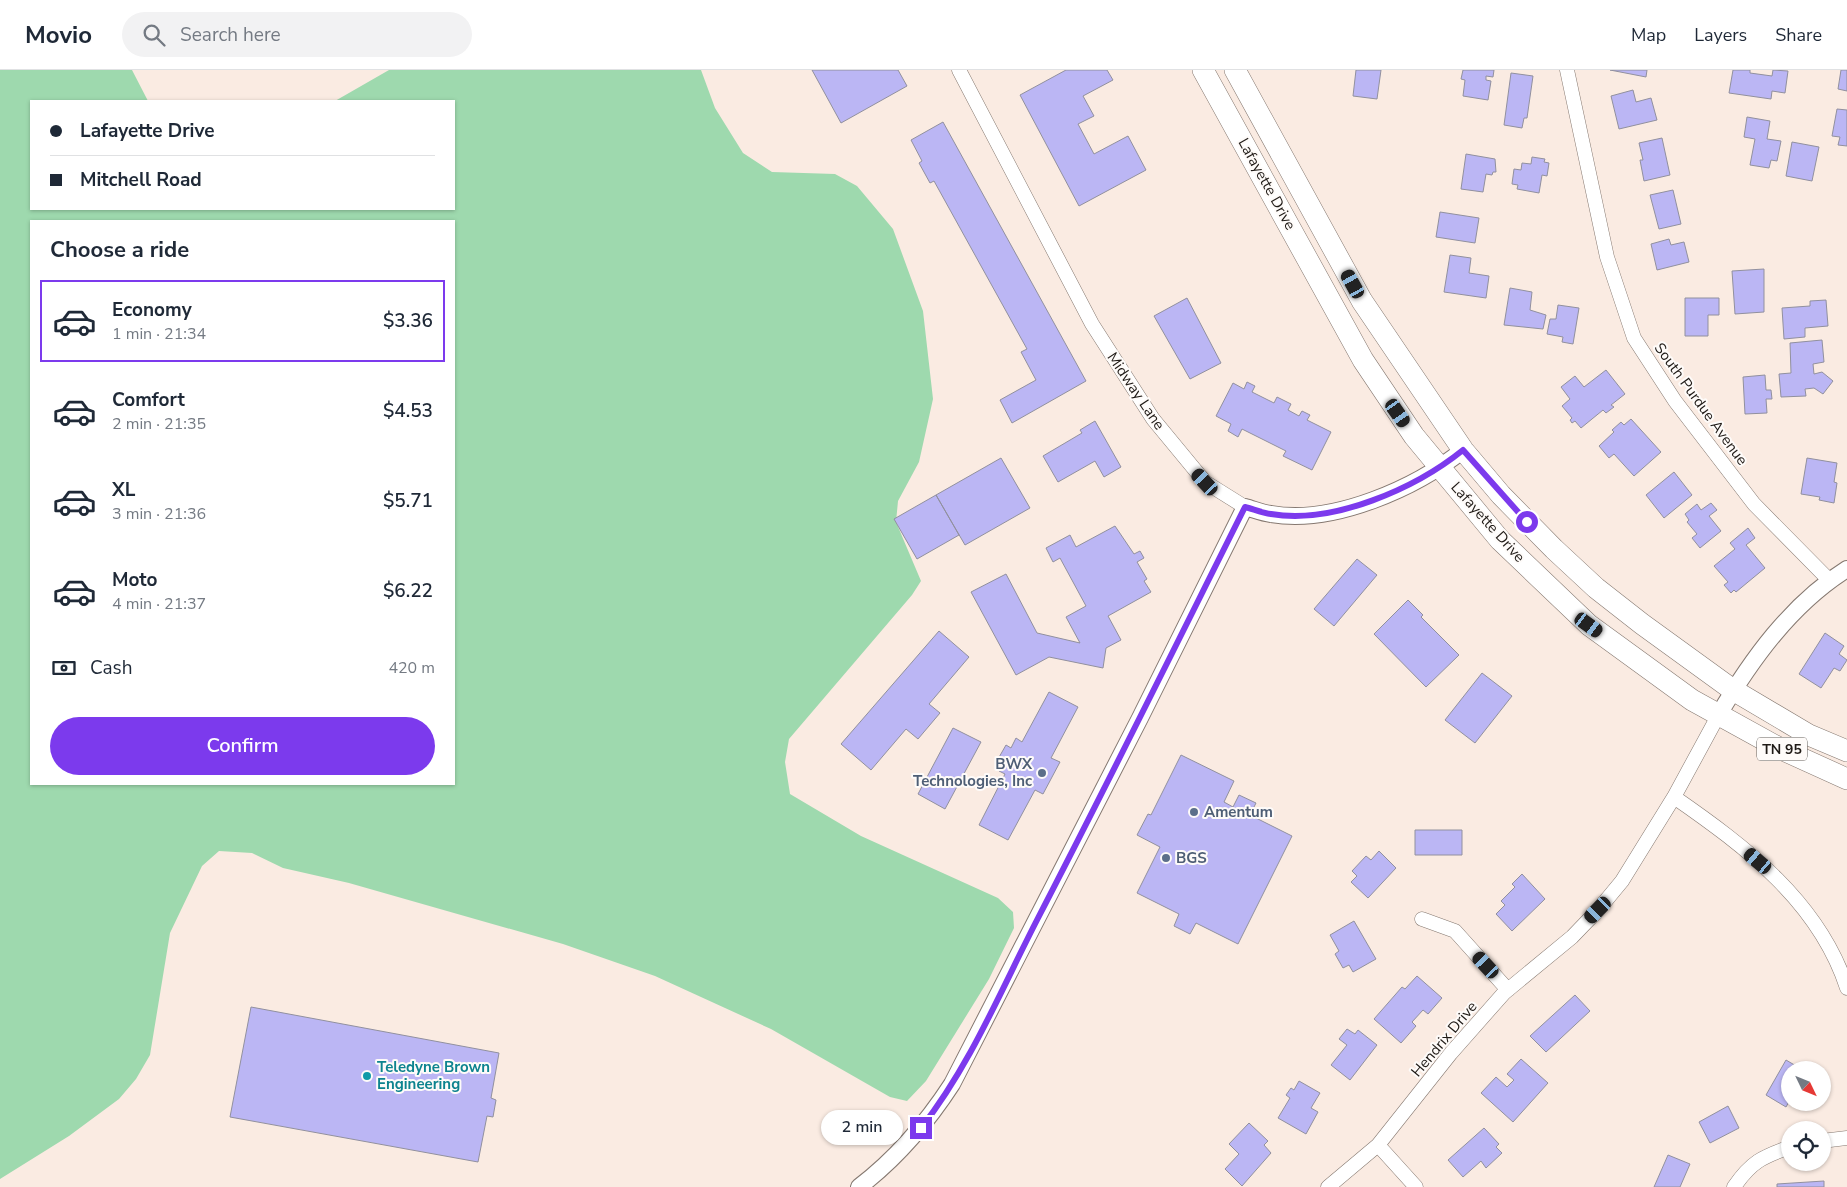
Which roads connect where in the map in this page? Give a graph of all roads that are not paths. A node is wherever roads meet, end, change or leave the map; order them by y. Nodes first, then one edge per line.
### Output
1 (959, 70) edge
2 (1203, 70) edge
3 (1235, 70) edge
4 (1567, 70) edge
5 (1463, 450) junction
6 (1440, 468) junction
7 (1245, 507) junction
8 (1847, 570) edge
9 (1829, 580) junction
10 (1734, 690) junction
11 (1718, 716) junction
12 (1847, 751) edge
13 (1847, 779) edge
14 (1674, 797) junction
15 (1422, 919) dead end
16 (1847, 988) edge
17 (1508, 990) junction
18 (1847, 1138) edge
19 (1831, 1140) edge
20 (1378, 1145) junction
21 (1781, 1150) edge
22 (859, 1187) edge
23 (1328, 1187) edge
24 (1416, 1187) edge
25 (1734, 1187) edge

1 - 7 street, Midway Lane
2 - 6 main road, Lafayette Drive
3 - 5 main road, Lafayette Drive
4 - 9 street, South Purdue Avenue
5 - 6 street, Midway Lane
5 - 10 main road, Lafayette Drive
6 - 7 street, Midway Lane
6 - 11 main road, Lafayette Drive
7 - 22 street
8 - 9 street
9 - 10 street
10 - 11 street
10 - 12 main road, Lafayette Drive / TN 95
11 - 13 main road, Lafayette Drive / TN 95
11 - 14 street, Hendrix Drive
14 - 16 street
14 - 17 street, Hendrix Drive
15 - 17 street
17 - 20 street, Hendrix Drive
18 - 19 street
20 - 23 street, Hendrix Drive
20 - 24 street
21 - 25 street

